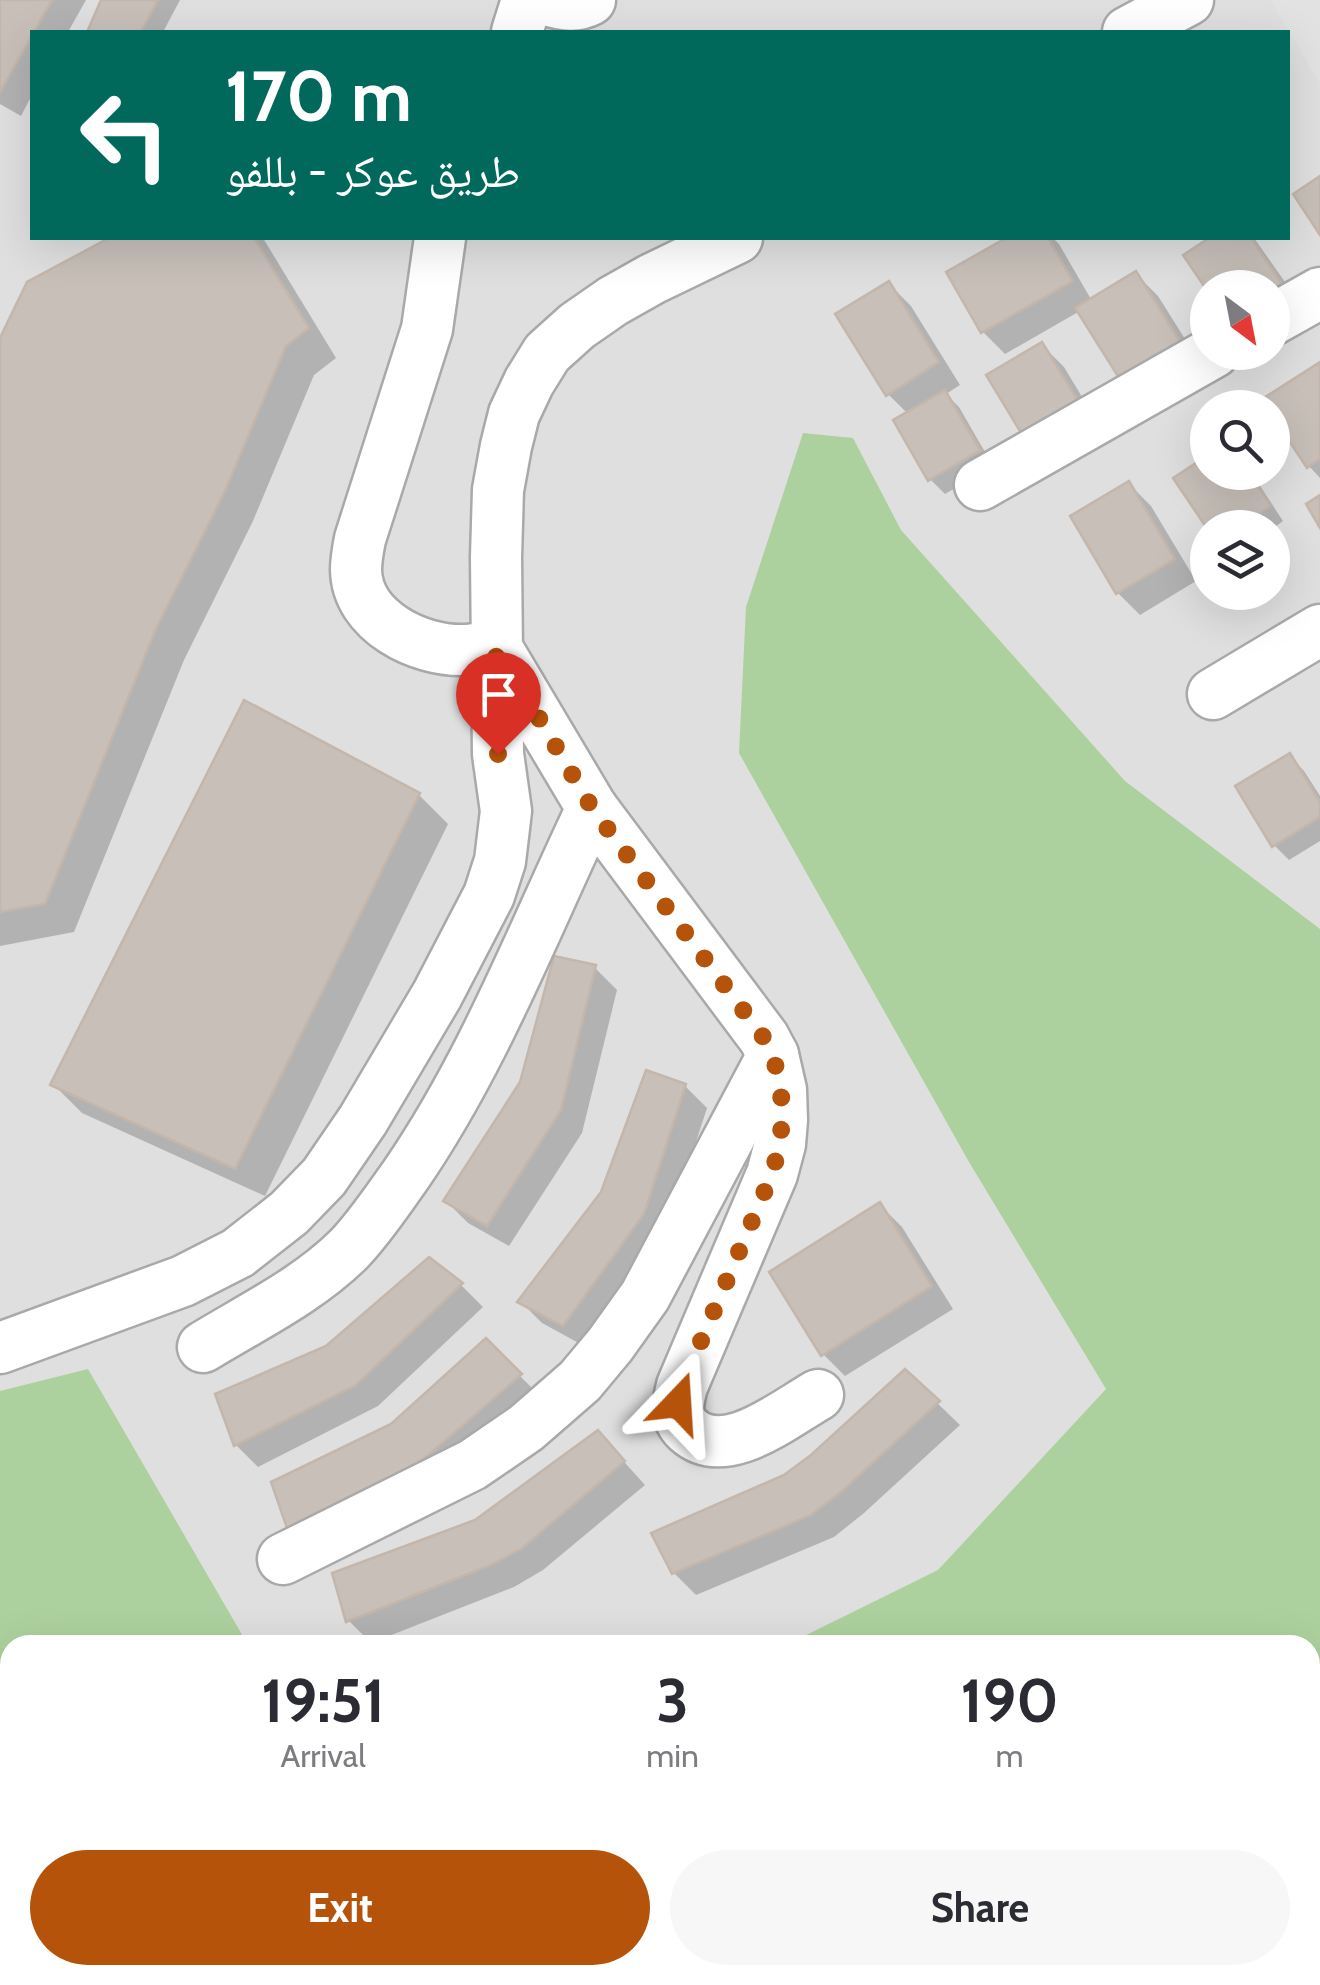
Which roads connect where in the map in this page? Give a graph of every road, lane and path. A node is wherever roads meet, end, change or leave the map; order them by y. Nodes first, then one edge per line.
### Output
1 (527, 0) edge
2 (547, 0) edge
3 (590, 0) edge
4 (1188, 0) edge
5 (518, 30) edge
6 (1132, 30) edge
7 (440, 240) edge
8 (733, 240) edge
9 (1320, 293) edge
10 (1290, 310) edge
11 (1190, 366) edge
12 (980, 485) dead end
13 (1320, 630) edge
14 (496, 645) junction
15 (1213, 694) dead end
16 (592, 808) junction
17 (773, 1055) junction
18 (203, 1347) dead end
19 (0, 1348) edge
20 (818, 1396) dead end
21 (282, 1558) dead end

1 - 5 street
2 - 3 street
4 - 6 street
7 - 14 street
8 - 14 street
9 - 10 street
11 - 12 street
13 - 15 street
14 - 16 street
14 - 19 street
16 - 17 street
16 - 18 street
17 - 20 street
17 - 21 street

